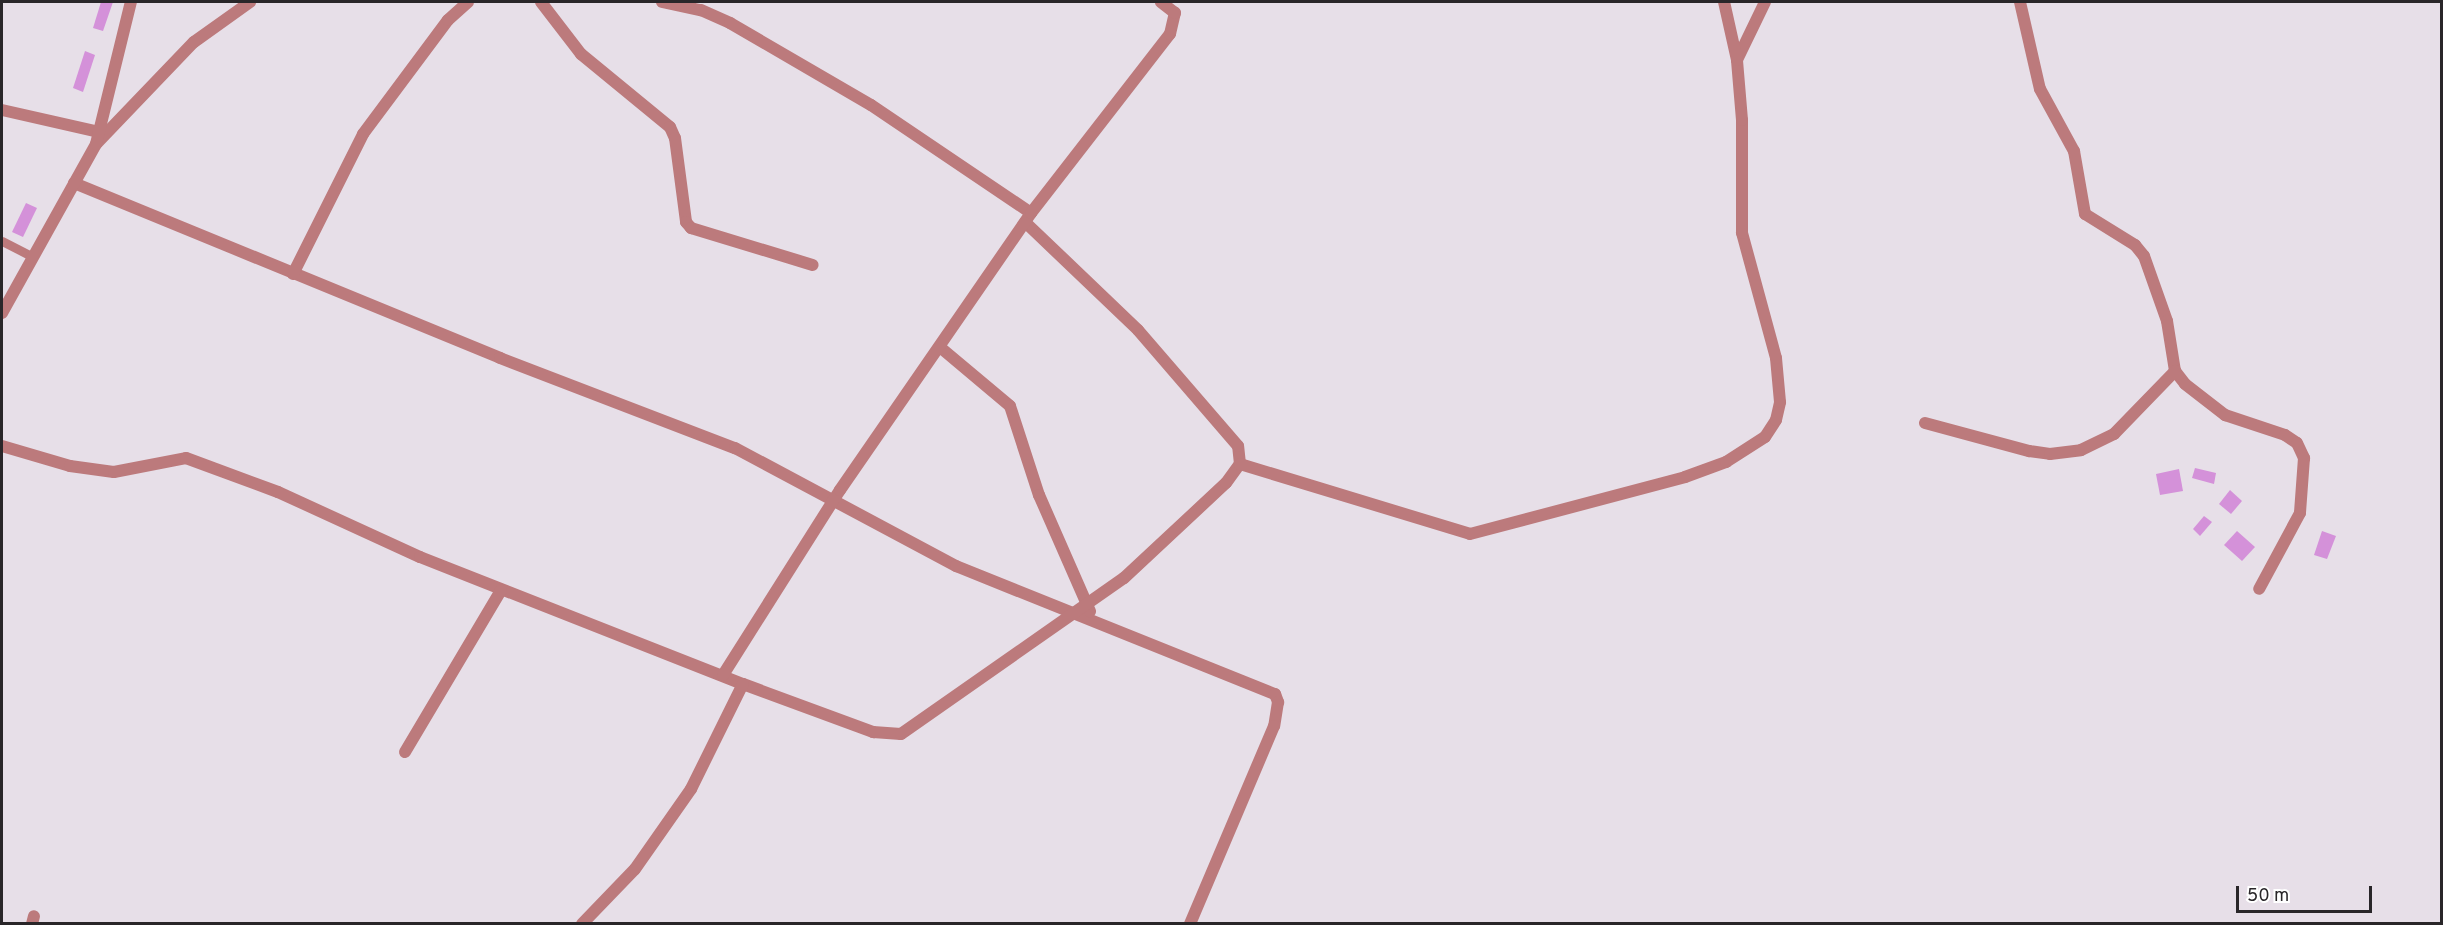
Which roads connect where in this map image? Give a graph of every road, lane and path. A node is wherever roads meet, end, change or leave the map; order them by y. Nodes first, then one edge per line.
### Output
1 (130, 2) edge
2 (250, 2) edge
3 (468, 2) edge
4 (541, 2) edge
5 (662, 2) edge
6 (1161, 2) edge
7 (1724, 2) edge
8 (1765, 2) edge
9 (2020, 2) edge
10 (1737, 60) junction
11 (2, 110) edge
12 (97, 138) junction
13 (74, 183) junction
14 (1028, 218) junction
15 (2, 241) edge
16 (33, 257) junction
17 (813, 265) dead end
18 (293, 274) junction
19 (2, 313) edge
20 (941, 348) junction
21 (2175, 371) junction
22 (1925, 423) dead end
23 (2, 446) edge
24 (1240, 464) junction
25 (834, 498) junction
26 (2259, 589) dead end
27 (501, 590) junction
28 (1088, 604) junction
29 (1074, 614) junction
30 (1092, 621) junction
31 (723, 675) junction
32 (743, 684) junction
33 (405, 752) dead end
34 (582, 924) edge
35 (1190, 924) edge

1 - 12 street
2 - 12 street
3 - 18 street
4 - 17 street
5 - 14 street
6 - 14 street
7 - 10 street
8 - 10 street
9 - 21 street
10 - 24 street
11 - 12 street
12 - 13 street
13 - 16 street
13 - 18 street
14 - 20 street
14 - 24 street
15 - 16 lane
16 - 19 street
18 - 25 street
20 - 25 street
20 - 28 street
21 - 22 street
21 - 26 street
23 - 27 street
24 - 28 street
25 - 29 street
25 - 31 street
27 - 31 street
27 - 33 street
28 - 29 street
28 - 30 street
29 - 30 street
29 - 32 street
30 - 35 street
31 - 32 street
32 - 34 street

